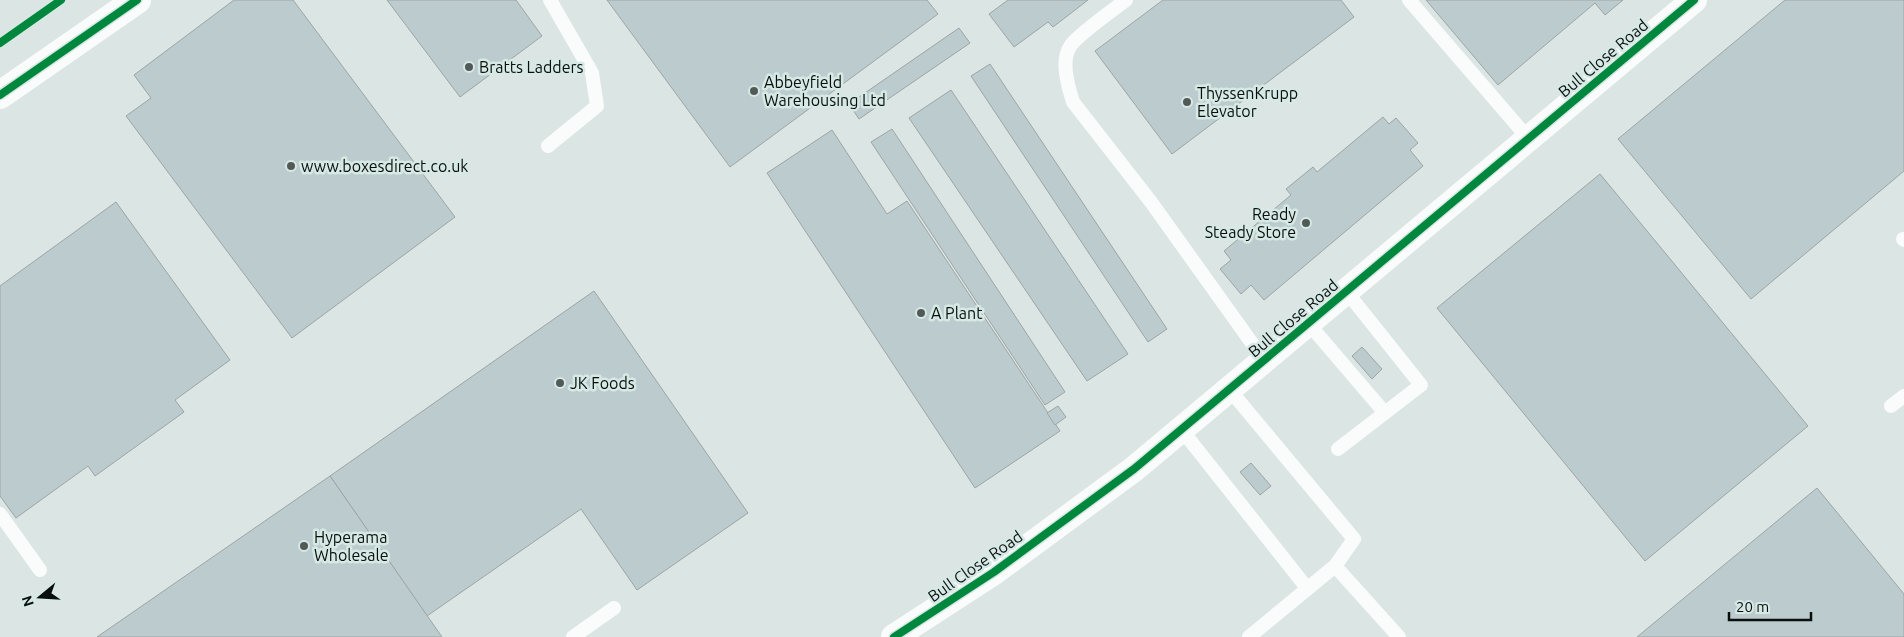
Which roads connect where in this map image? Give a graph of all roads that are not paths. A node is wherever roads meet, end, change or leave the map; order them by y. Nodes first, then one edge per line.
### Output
1 (137, 0) edge
2 (550, 0) edge
3 (1126, 0) edge
4 (1408, 0) edge
5 (1694, 0) edge
6 (0, 95) edge
7 (1528, 138) junction
8 (548, 146) dead end
9 (1346, 291) junction
10 (1308, 323) junction
11 (1264, 360) junction
12 (1229, 389) junction
13 (1904, 396) edge
14 (1891, 406) dead end
15 (1385, 413) junction
16 (1181, 429) junction
17 (1338, 449) dead end
18 (0, 514) edge
19 (1335, 566) junction
20 (40, 570) dead end
21 (1307, 588) junction
22 (614, 608) dead end
23 (573, 637) edge
24 (894, 637) edge
25 (1249, 637) edge
26 (1399, 637) edge

1 - 6 street
2 - 8 lane
3 - 11 lane
4 - 7 lane
5 - 7 street, Bull Close Road
7 - 9 street, Bull Close Road
9 - 10 street, Bull Close Road
9 - 15 lane
10 - 11 street, Bull Close Road
10 - 15 lane
11 - 12 street, Bull Close Road
12 - 16 street, Bull Close Road
12 - 19 lane
13 - 14 lane
15 - 17 lane
16 - 21 lane
16 - 24 street, Bull Close Road
18 - 20 lane
19 - 21 lane
19 - 26 lane
21 - 25 lane
22 - 23 lane

